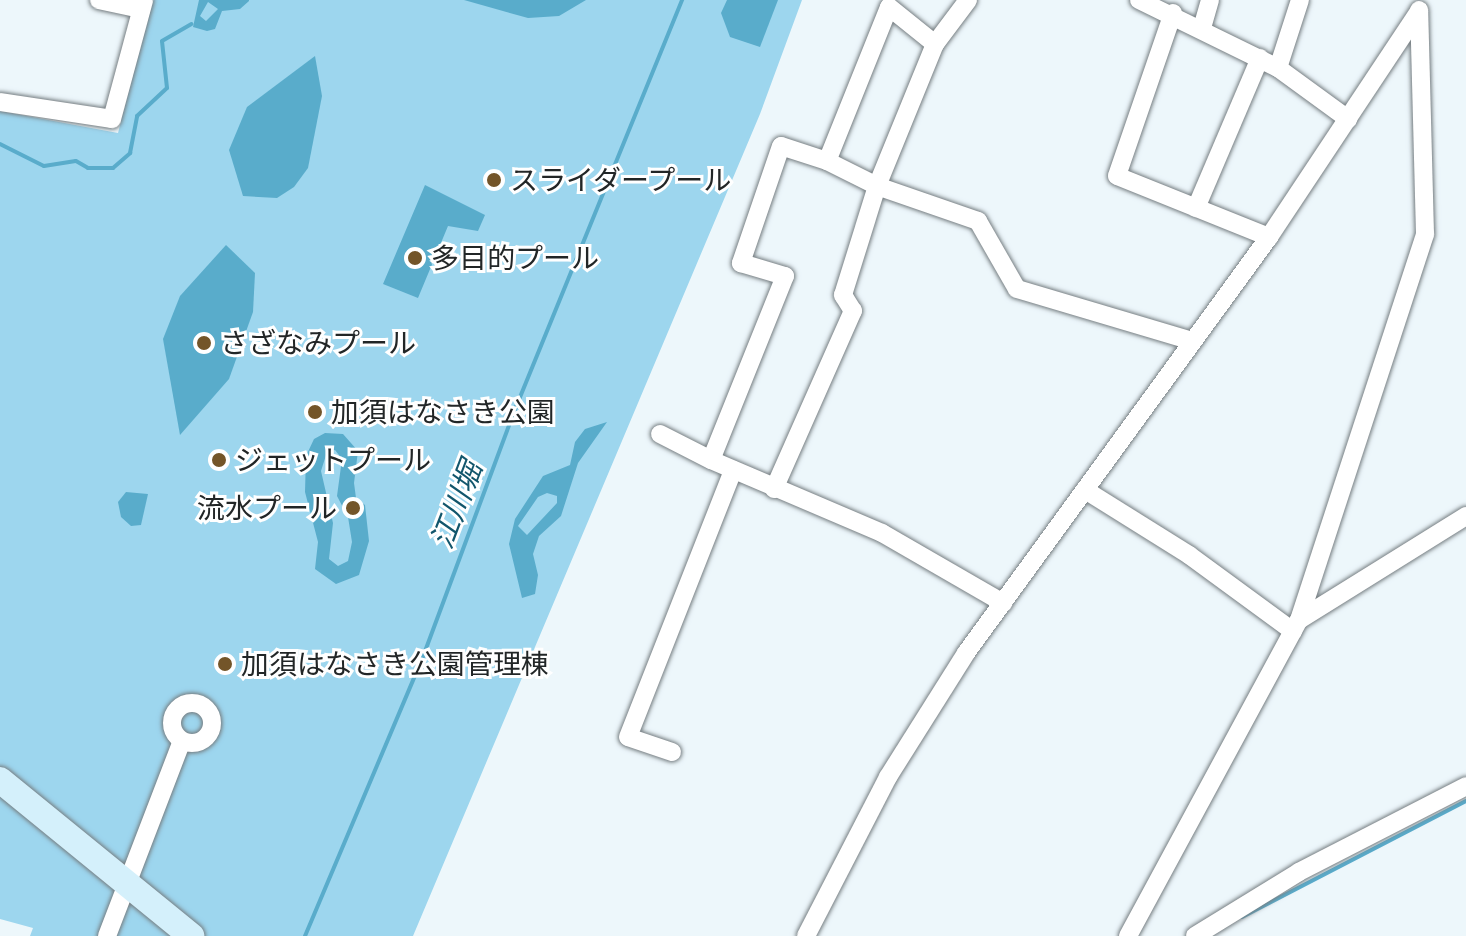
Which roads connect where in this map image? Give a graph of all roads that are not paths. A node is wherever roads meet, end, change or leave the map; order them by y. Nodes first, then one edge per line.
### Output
1 (99, 0) edge
2 (968, 0) edge
3 (1139, 0) edge
4 (1210, 0) edge
5 (1300, 0) edge
6 (143, 5) edge
7 (1419, 6) edge
8 (1173, 13) junction
9 (1202, 28) junction
10 (935, 44) junction
11 (1260, 58) junction
12 (1278, 68) junction
13 (0, 102) edge
14 (1348, 119) junction
15 (827, 161) junction
16 (877, 186) junction
17 (1196, 208) junction
18 (1269, 237) junction
19 (1192, 341) junction
20 (660, 434) dead end
21 (711, 460) junction
22 (733, 470) junction
23 (774, 489) junction
24 (1085, 490) junction
25 (1463, 522) edge
26 (1003, 603) junction
27 (1296, 626) junction
28 (182, 741) dead end
29 (672, 752) dead end
30 (0, 780) edge
31 (1466, 786) edge
32 (128, 884) junction
33 (107, 936) edge
34 (191, 936) edge
35 (806, 936) edge
36 (1128, 936) edge
37 (1195, 936) edge

1 - 6 street
2 - 10 street
3 - 8 street
4 - 9 street
5 - 12 street
6 - 13 street
7 - 14 street
7 - 27 street
8 - 9 street
8 - 17 street
9 - 11 street
10 - 15 street
10 - 16 street
11 - 12 street
11 - 17 street
12 - 14 street
14 - 18 street
15 - 16 street
15 - 21 street
16 - 19 street
16 - 23 street
17 - 18 street
18 - 19 street
19 - 24 street
20 - 21 street
21 - 22 street
22 - 23 street
22 - 29 street
23 - 26 street
24 - 26 street
24 - 27 street
25 - 27 street
26 - 35 street
27 - 36 street
28 - 32 street
30 - 32 main road
31 - 37 street
32 - 33 street
32 - 34 main road

